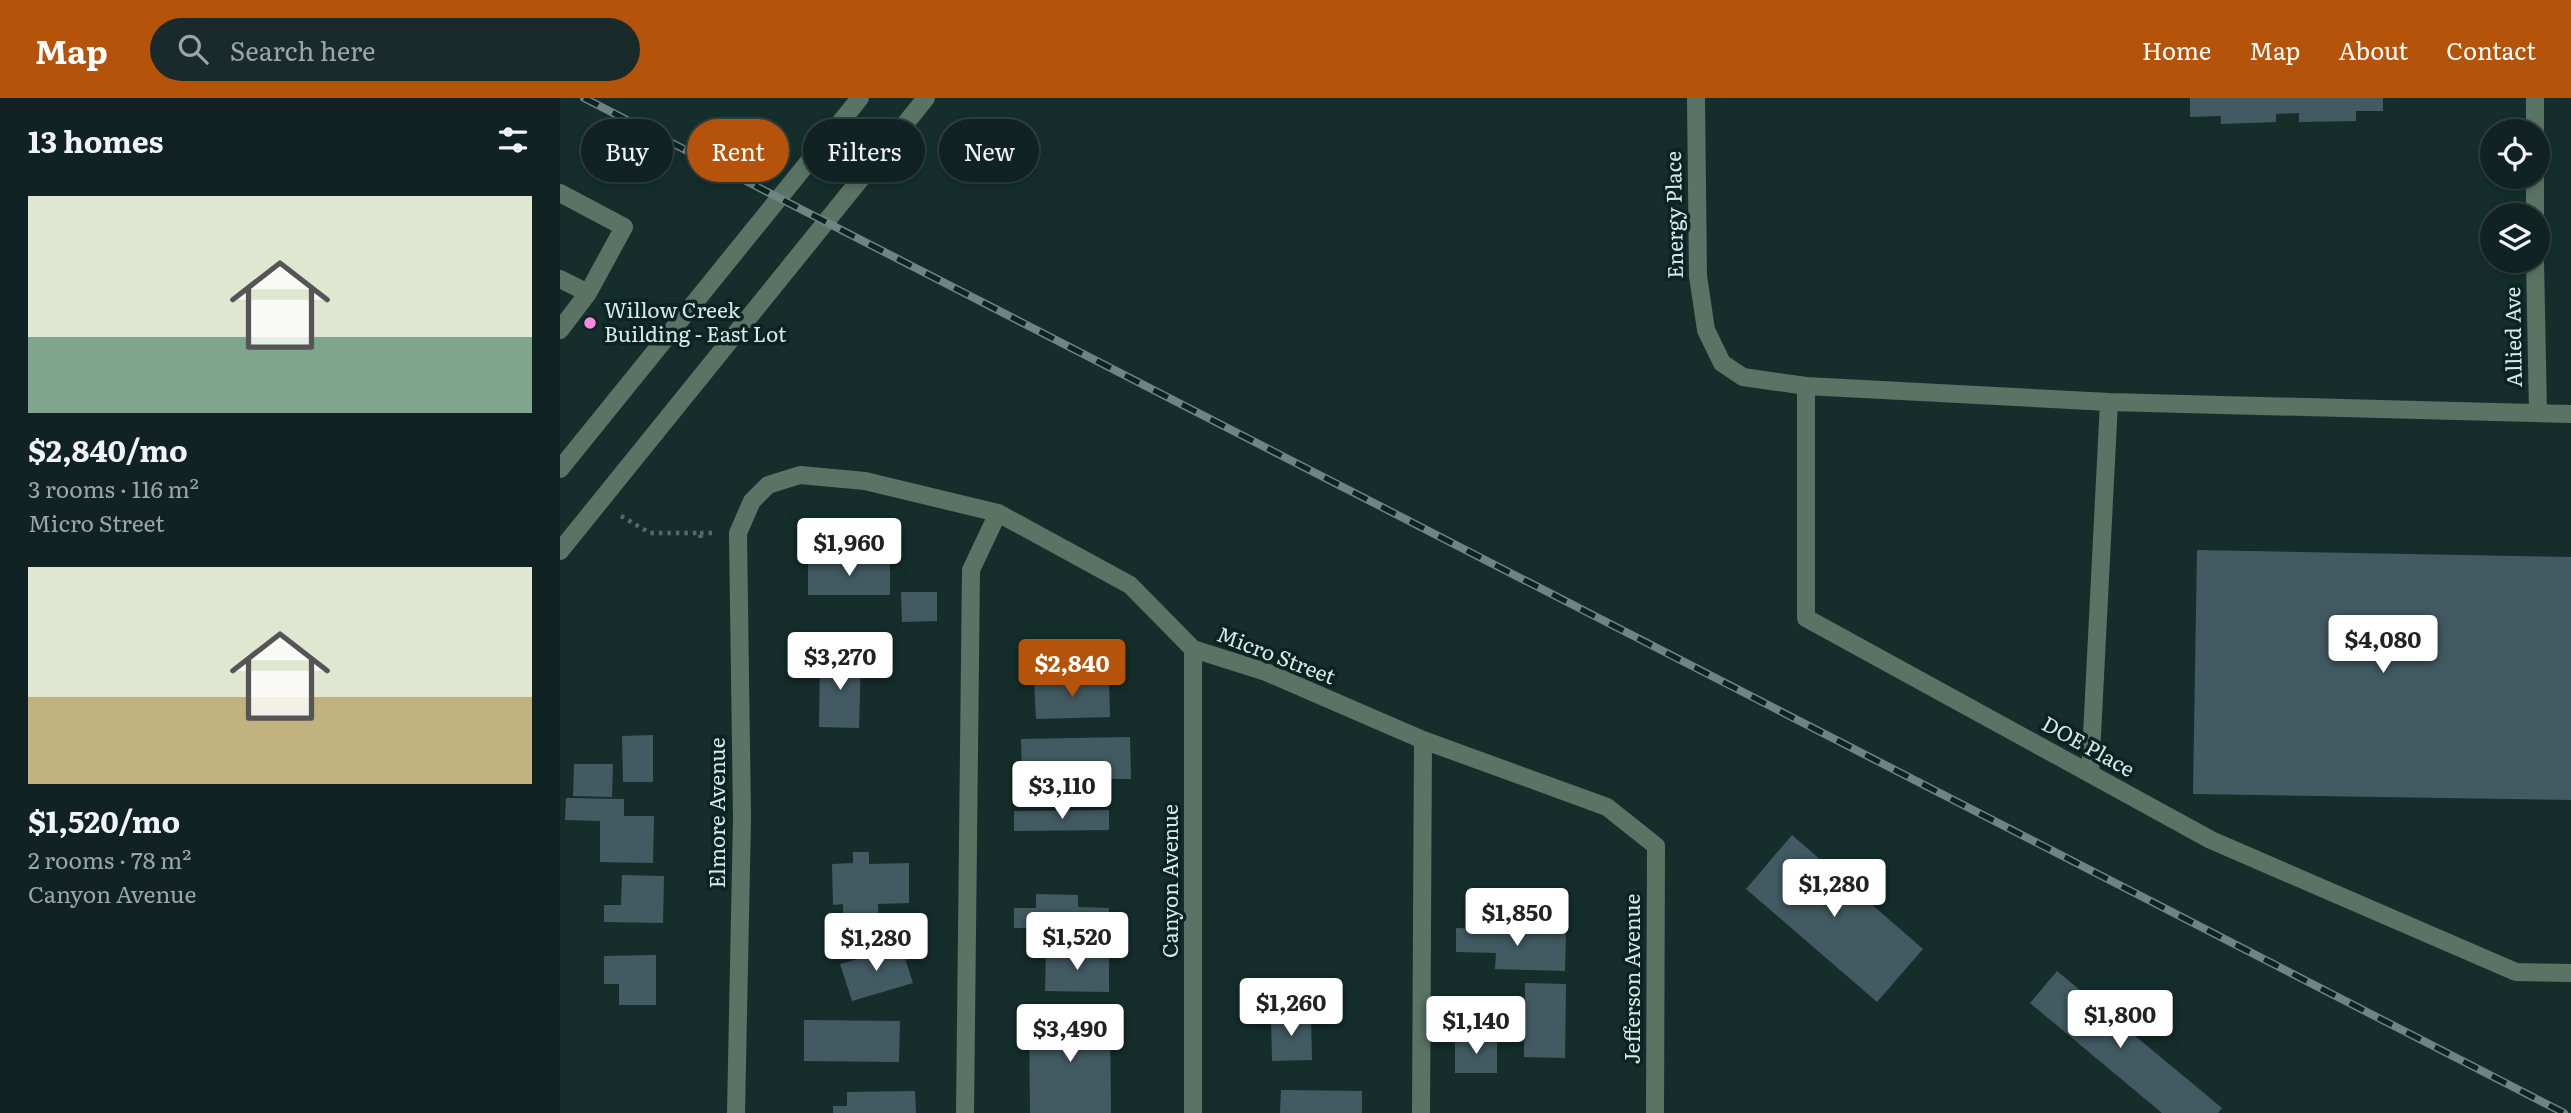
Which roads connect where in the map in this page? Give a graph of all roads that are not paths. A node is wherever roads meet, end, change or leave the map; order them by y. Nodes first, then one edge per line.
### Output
1 (860, 98) edge
2 (926, 98) edge
3 (1696, 98) edge
4 (2535, 98) edge
5 (2535, 119) edge
6 (560, 193) edge
7 (2535, 273) edge
8 (560, 279) edge
9 (588, 293) junction
10 (560, 330) edge
11 (1807, 386) junction
12 (2109, 402) junction
13 (2538, 413) junction
14 (2571, 414) edge
15 (560, 469) edge
16 (998, 513) junction
17 (746, 515) joint
18 (560, 551) edge
19 (1193, 649) junction
20 (1423, 740) junction
21 (2090, 774) junction
22 (1656, 846) joint
23 (2571, 973) edge
24 (737, 1113) edge
25 (965, 1113) edge
26 (1194, 1113) edge
27 (1421, 1113) edge
28 (1655, 1113) edge

1 - 15 street
2 - 18 street
3 - 11 street, Energy Place
4 - 5 street
6 - 9 street
7 - 13 street, Allied Ave
8 - 9 street
9 - 10 street
11 - 12 street
11 - 21 street, DOE Place
12 - 13 street
12 - 21 street
13 - 14 street
16 - 17 street, Micro Street
16 - 19 street, Micro Street
16 - 25 street
17 - 24 street, Elmore Avenue
19 - 20 street, Micro Street
19 - 26 street, Canyon Avenue
20 - 22 street, Micro Street
20 - 27 street
21 - 23 street, DOE Place
22 - 28 street, Jefferson Avenue

